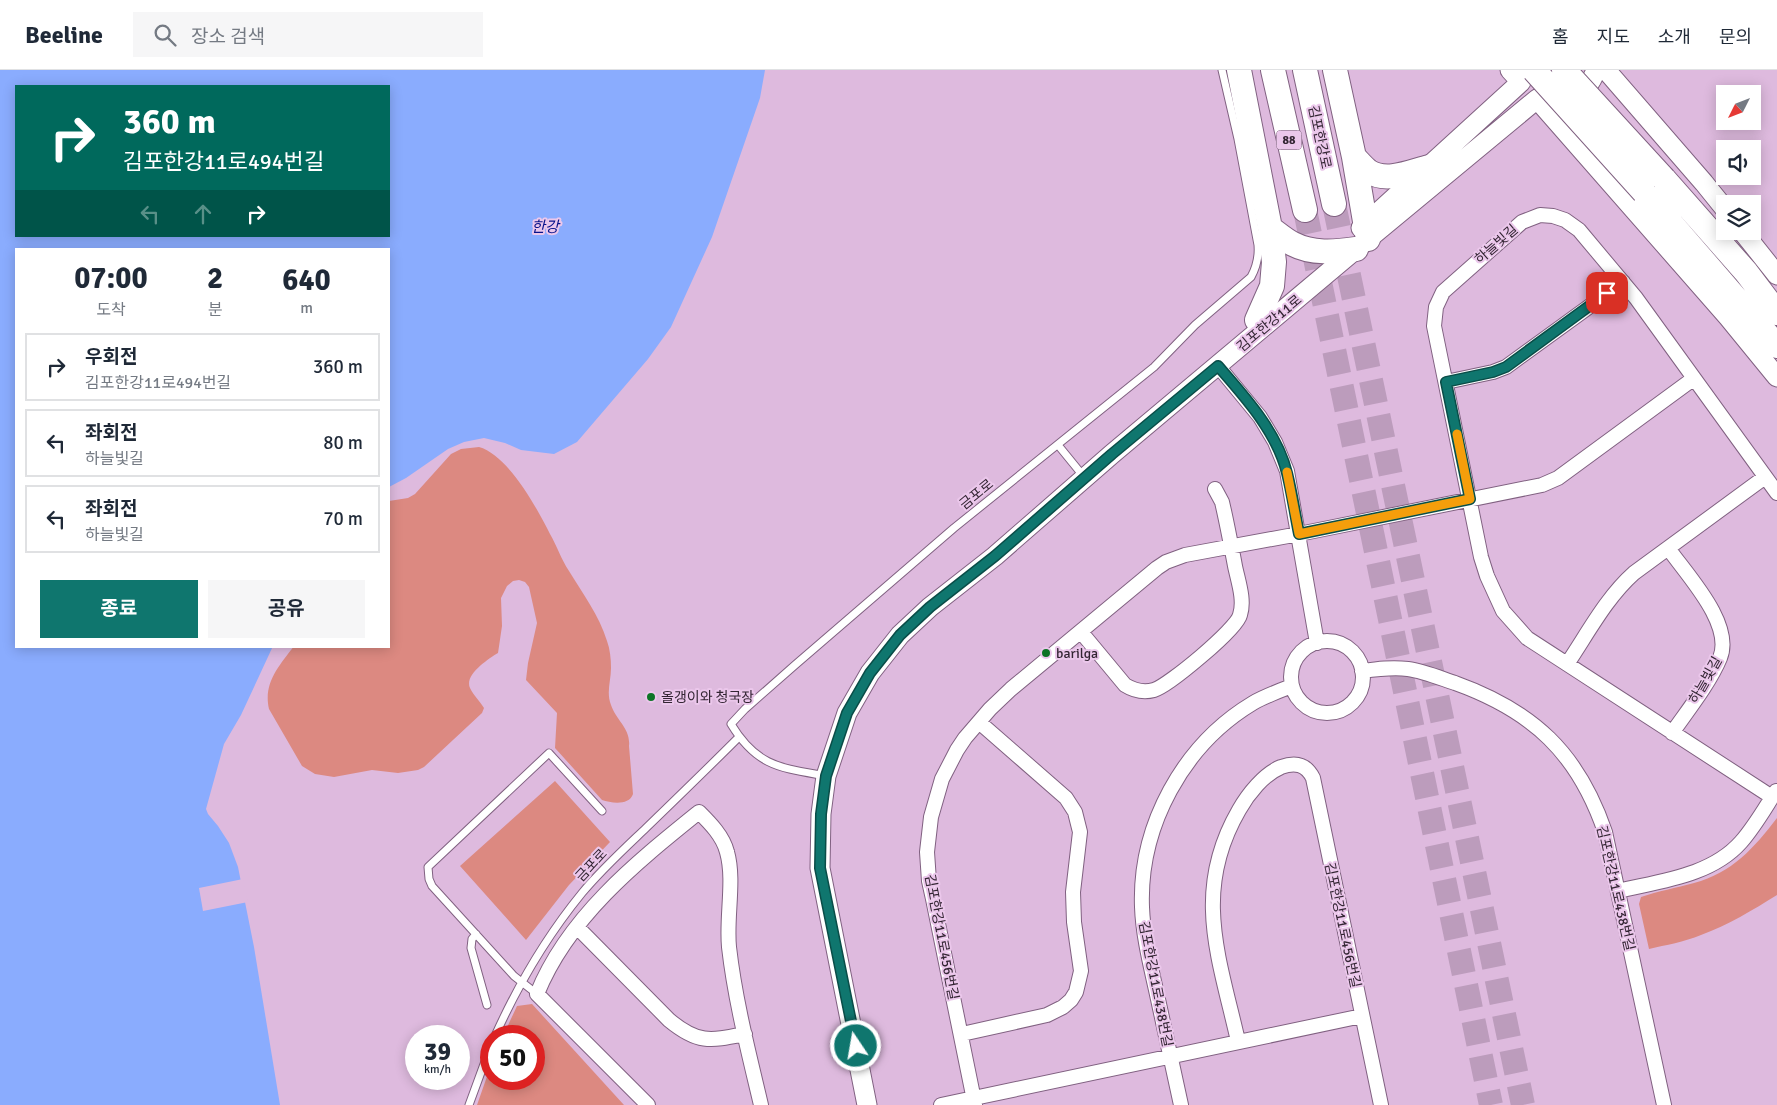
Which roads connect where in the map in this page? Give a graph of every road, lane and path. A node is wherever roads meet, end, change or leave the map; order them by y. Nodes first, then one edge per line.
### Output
1 (1222, 70) edge
2 (1239, 70) edge
3 (1273, 70) edge
4 (1305, 70) edge
5 (1335, 70) edge
6 (1564, 70) edge
7 (1596, 70) edge
8 (1606, 70) edge
9 (1521, 73) edge
10 (1536, 99) junction
11 (1354, 157) junction
12 (1429, 167) junction
13 (1716, 198) edge
14 (1334, 204) tunnel mouth
15 (1305, 210) tunnel mouth
16 (1270, 228) junction
17 (1749, 240) edge
18 (1356, 241) junction
19 (1777, 275) edge
20 (1623, 282) junction
21 (1777, 313) edge
22 (1257, 320) junction
23 (1777, 346) edge
24 (1218, 366) junction
25 (1777, 377) edge
26 (1694, 379) junction
27 (1446, 382) junction
28 (1058, 444) junction
29 (1080, 472) junction
30 (1765, 477) junction
31 (1215, 489) dead end
32 (1777, 493) edge
33 (1470, 499) junction
34 (1299, 534) junction
35 (1231, 547) junction
36 (1668, 548) junction
37 (955, 586) junction
38 (1081, 632) junction
39 (1317, 643) junction
40 (1567, 664) junction
41 (1362, 671) junction
42 (1292, 686) junction
43 (979, 722) junction
44 (1672, 733) junction
45 (739, 737) junction
46 (826, 776) junction
47 (1774, 793) edge
48 (602, 811) dead end
49 (1618, 891) junction
50 (577, 927) junction
51 (476, 934) junction
52 (521, 983) junction
53 (538, 994) junction
54 (487, 1005) dead end
55 (1362, 1016) junction
56 (500, 1025) edge
57 (745, 1034) junction
58 (962, 1034) junction
59 (1238, 1041) junction
60 (1171, 1056) junction
61 (480, 1075) edge
62 (975, 1102) edge
63 (469, 1105) edge
64 (648, 1105) edge
65 (761, 1105) edge
66 (867, 1105) edge
67 (941, 1105) edge
68 (1181, 1105) edge
69 (1381, 1105) edge
70 (1664, 1105) edge

1 - 28 lane, 금포로
2 - 16 highway
3 - 15 highway, 88
4 - 14 highway, 김포한강로 / 88
5 - 11 highway
6 - 21 highway, bridge
7 - 10 main road
8 - 13 main road
9 - 10 main road
9 - 12 main road, 김포한강11로
9 - 23 highway, bridge
10 - 18 main road, 김포한강11로
10 - 25 main road
11 - 12 highway
11 - 18 highway
12 - 18 main road, 김포한강11로
16 - 18 highway
16 - 22 highway
17 - 19 main road
18 - 22 main road, 김포한강11로
18 - 24 main road, 김포한강11로
20 - 26 street, 하늘빛길
20 - 27 street
20 - 27 street, 하늘빛길
22 - 29 main road, 김포한강11로
24 - 34 street
24 - 37 main road, 김포한강11로
26 - 30 street, 하늘빛길
26 - 33 street
27 - 33 street, 하늘빛길
28 - 29 lane
28 - 45 lane, 금포로
29 - 37 main road, 김포한강11로
30 - 32 street, 하늘빛길
30 - 36 street
31 - 35 street
33 - 34 street
33 - 40 street, 하늘빛길
34 - 35 street, 김포한강11로456번길
34 - 39 street
35 - 38 street, 김포한강11로456번길
35 - 38 street
36 - 40 street
36 - 44 street, 하늘빛길
37 - 46 main road, 김포한강11로
38 - 43 street, 김포한강11로456번길
39 - 41 street
39 - 42 street
40 - 44 street, 하늘빛길
41 - 42 street
41 - 49 street, 김포한강11로438번길
42 - 60 street, 김포한강11로438번길
43 - 58 street, 김포한강11로456번길
43 - 58 street
44 - 47 street, 하늘빛길
45 - 46 lane
45 - 52 lane, 금포로
46 - 66 main road, 김포한강11로
47 - 49 street, 하늘빛길
48 - 51 lane
49 - 70 street, 김포한강11로438번길
50 - 53 street
50 - 57 street
50 - 57 street
51 - 52 lane
51 - 54 lane
52 - 53 lane
52 - 56 lane, 금포로
53 - 64 street
55 - 59 street
55 - 59 street, 김포한강11로456번길
55 - 69 street
57 - 65 street
58 - 62 street, 김포한강11로456번길
59 - 60 street
60 - 62 street
60 - 68 street, 김포한강11로438번길
61 - 63 lane
62 - 67 street

